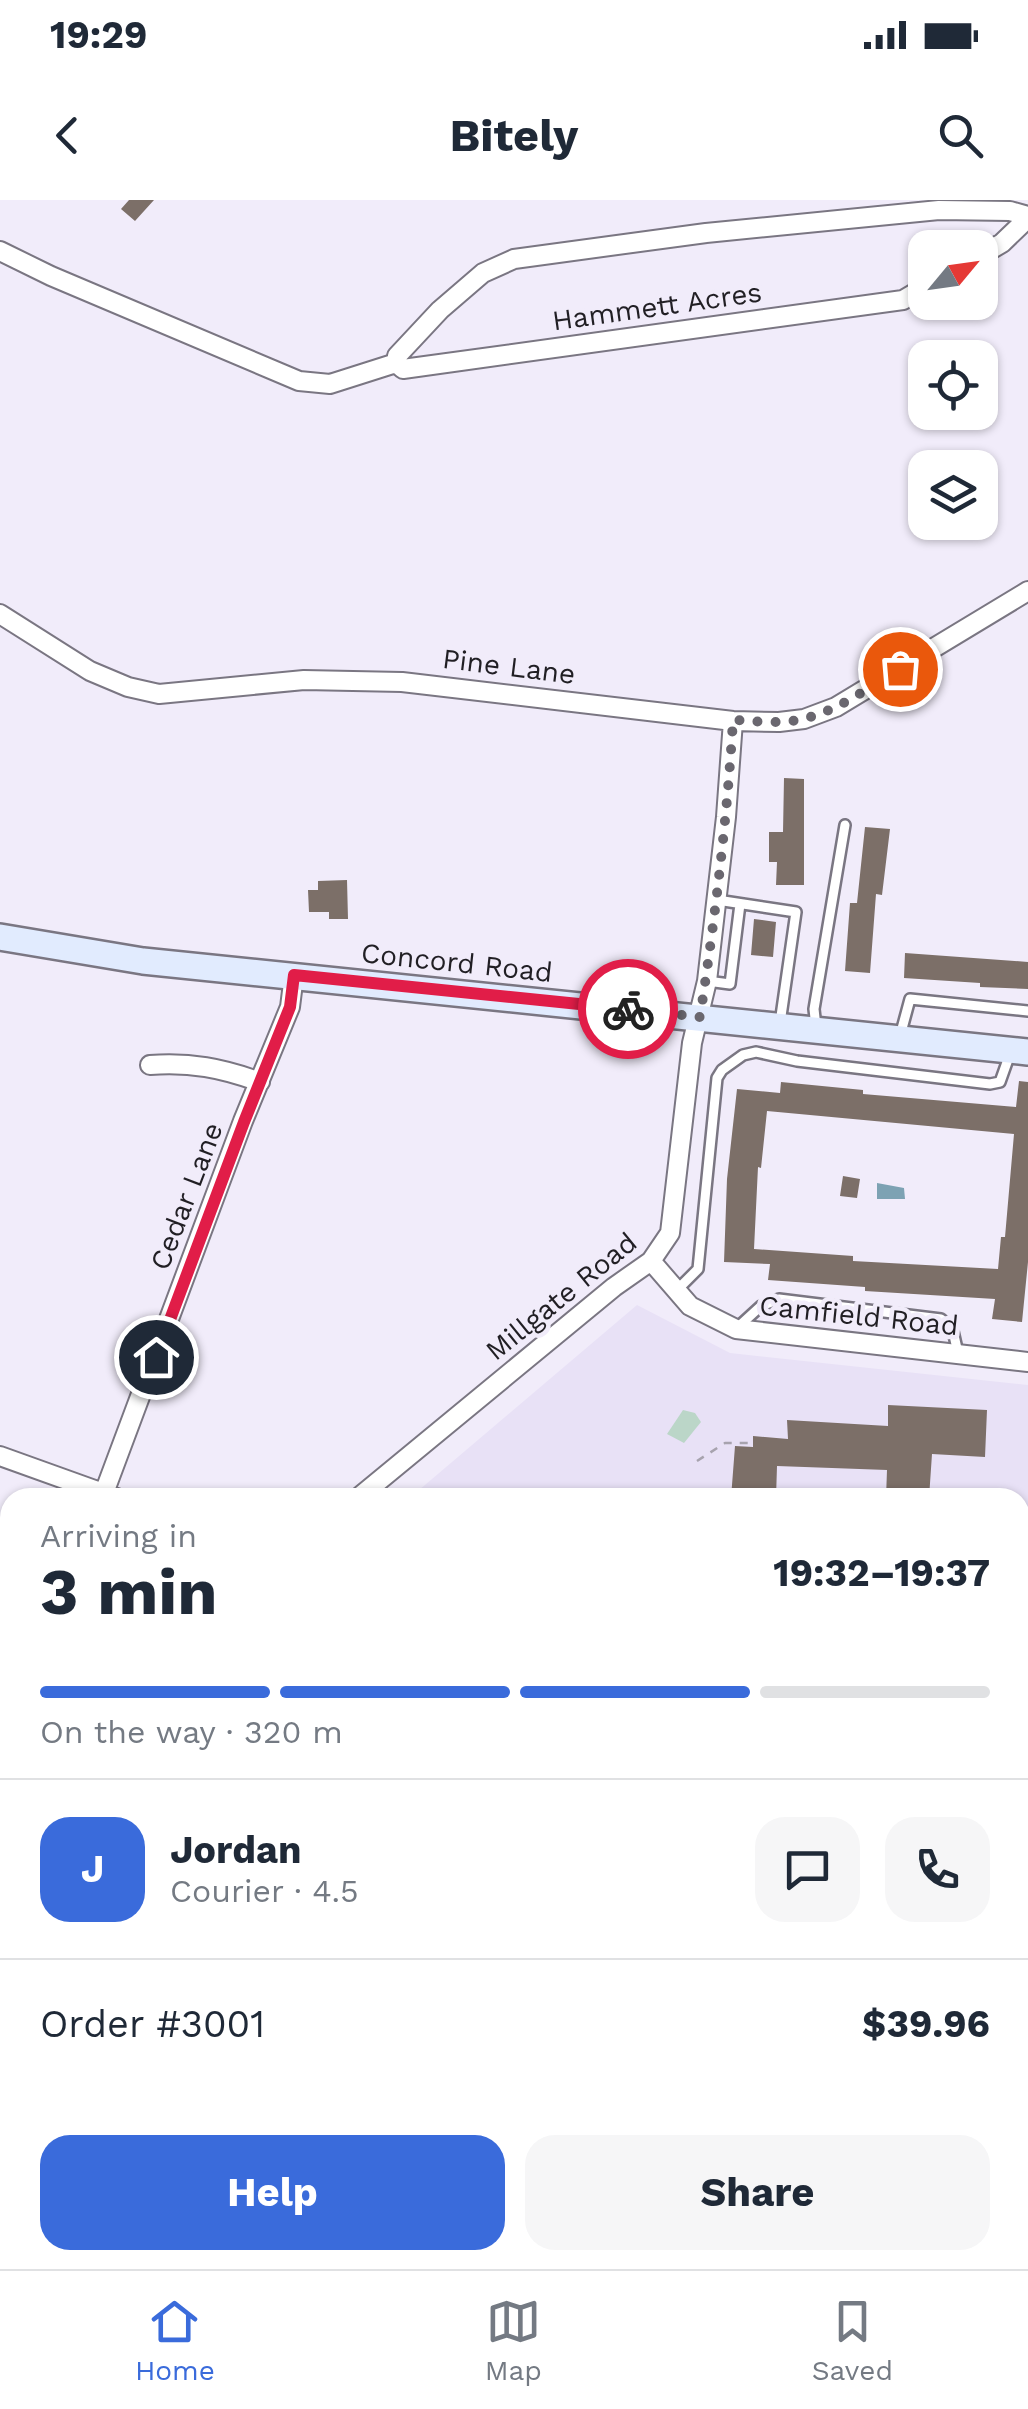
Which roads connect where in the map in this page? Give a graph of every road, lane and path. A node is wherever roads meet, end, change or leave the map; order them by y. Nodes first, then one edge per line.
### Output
1 (1028, 217) edge
2 (998, 246) edge
3 (0, 251) edge
4 (908, 297) edge
5 (396, 363) junction
6 (1028, 591) edge
7 (0, 614) edge
8 (733, 720) junction
9 (845, 825) dead end
10 (717, 900) junction
11 (740, 904) junction
12 (0, 937) edge
13 (294, 975) junction
14 (707, 981) junction
15 (1028, 1011) edge
16 (700, 1017) junction
17 (774, 1026) junction
18 (816, 1029) junction
19 (900, 1038) junction
20 (1020, 1051) edge
21 (766, 1053) junction
22 (150, 1065) dead end
23 (260, 1082) junction
24 (651, 1261) junction
25 (675, 1292) junction
26 (736, 1329) junction
27 (958, 1353) junction
28 (1028, 1362) edge
29 (753, 1443) dead end
30 (0, 1456) edge
31 (697, 1461) dead end
32 (91, 1488) edge
33 (114, 1488) edge
34 (370, 1488) edge

1 - 2 street
1 - 5 street
3 - 5 street, Hammett Acres
4 - 5 street, Hammett Acres
6 - 8 street, Pine Lane
7 - 8 street, Pine Lane
8 - 10 street
9 - 18 lane
10 - 11 lane
10 - 14 street
11 - 14 lane
11 - 17 lane
12 - 13 street, Concord Road
13 - 16 street, Concord Road
13 - 23 street, Cedar Lane
14 - 16 street
15 - 19 lane
16 - 17 street, Concord Road
16 - 24 street, Millgate Road
17 - 18 street, Concord Road
17 - 21 lane
18 - 19 street, Concord Road
19 - 20 street, Concord Road
20 - 21 lane
21 - 25 lane
22 - 23 street
23 - 33 street, Cedar Lane
24 - 25 street, Camfield Road
24 - 34 street, Millgate Road
25 - 26 street, Camfield Road
26 - 27 street, Camfield Road
26 - 27 lane
27 - 28 street, Camfield Road
29 - 31 path
30 - 32 street

